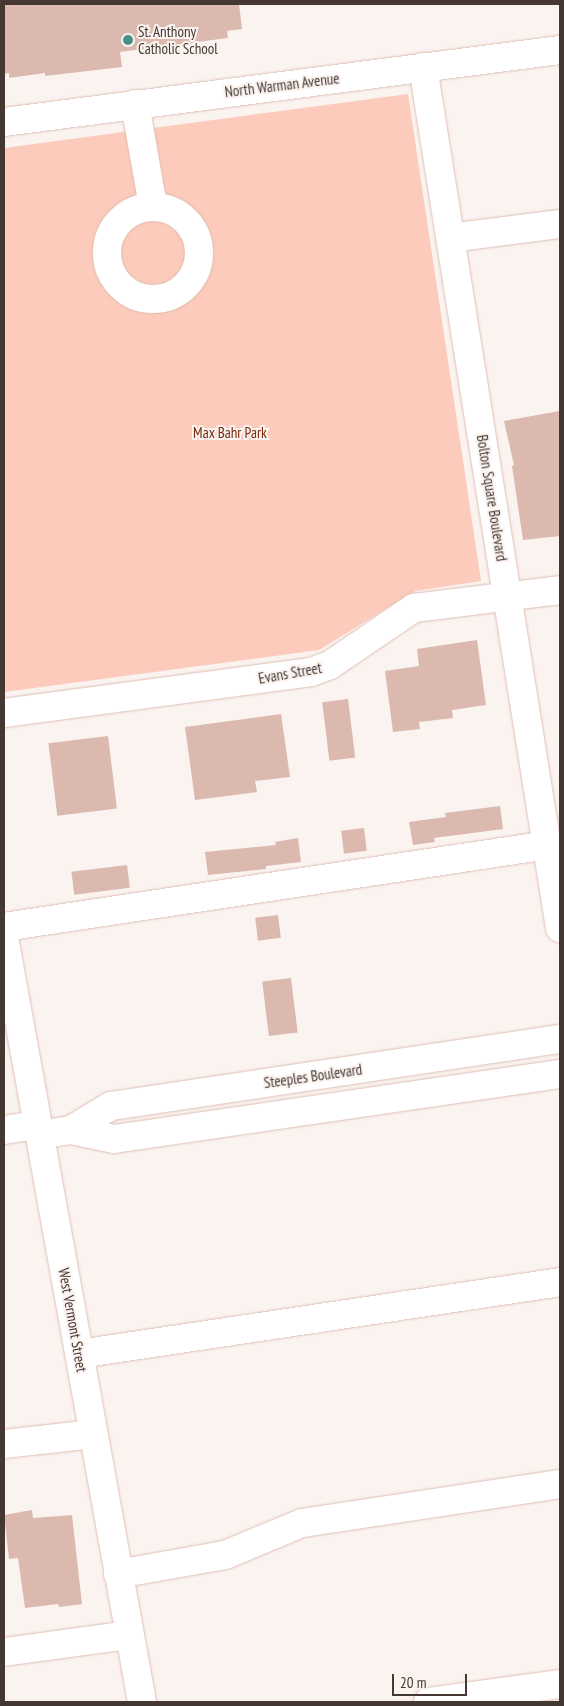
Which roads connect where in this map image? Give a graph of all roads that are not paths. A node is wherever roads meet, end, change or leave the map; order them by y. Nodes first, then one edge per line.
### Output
1 (560, 50) edge
2 (423, 67) junction
3 (135, 104) junction
4 (4, 122) edge
5 (153, 206) dead end
6 (560, 224) edge
7 (450, 238) junction
8 (560, 590) edge
9 (508, 597) junction
10 (4, 713) edge
11 (548, 845) junction
12 (558, 895) edge
13 (4, 927) edge
14 (560, 928) edge
15 (4, 937) edge
16 (560, 1040) edge
17 (560, 1074) edge
18 (4, 1130) edge
19 (38, 1130) junction
20 (72, 1130) junction
21 (560, 1282) edge
22 (79, 1354) junction
23 (93, 1434) junction
24 (4, 1444) edge
25 (560, 1484) edge
26 (118, 1574) junction
27 (130, 1635) junction
28 (4, 1640) edge
29 (44, 1646) junction
30 (4, 1652) edge
31 (560, 1684) edge
32 (142, 1702) edge
33 (428, 1702) edge

1 - 2 street, North Warman Avenue
2 - 3 street, North Warman Avenue
2 - 7 street, Bolton Square Boulevard
3 - 4 street, North Warman Avenue
3 - 5 street
6 - 7 street
7 - 9 street, Bolton Square Boulevard
8 - 9 street, Evans Street
9 - 10 street, Evans Street
9 - 11 street, Bolton Square Boulevard
11 - 12 street, Bolton Square Boulevard
11 - 13 street
12 - 14 street, Bolton Square Boulevard
15 - 19 street, West Vermont Street
16 - 20 street, Steeples Boulevard
17 - 20 street, Steeples Boulevard
18 - 19 street, Steeples Boulevard
19 - 20 street, Steeples Boulevard
19 - 22 street, West Vermont Street
21 - 22 street
22 - 23 street, West Vermont Street
23 - 24 street
23 - 26 street, West Vermont Street
25 - 26 street
26 - 27 street, West Vermont Street
27 - 29 street
27 - 32 street, West Vermont Street
28 - 29 street
29 - 30 street
31 - 33 street

